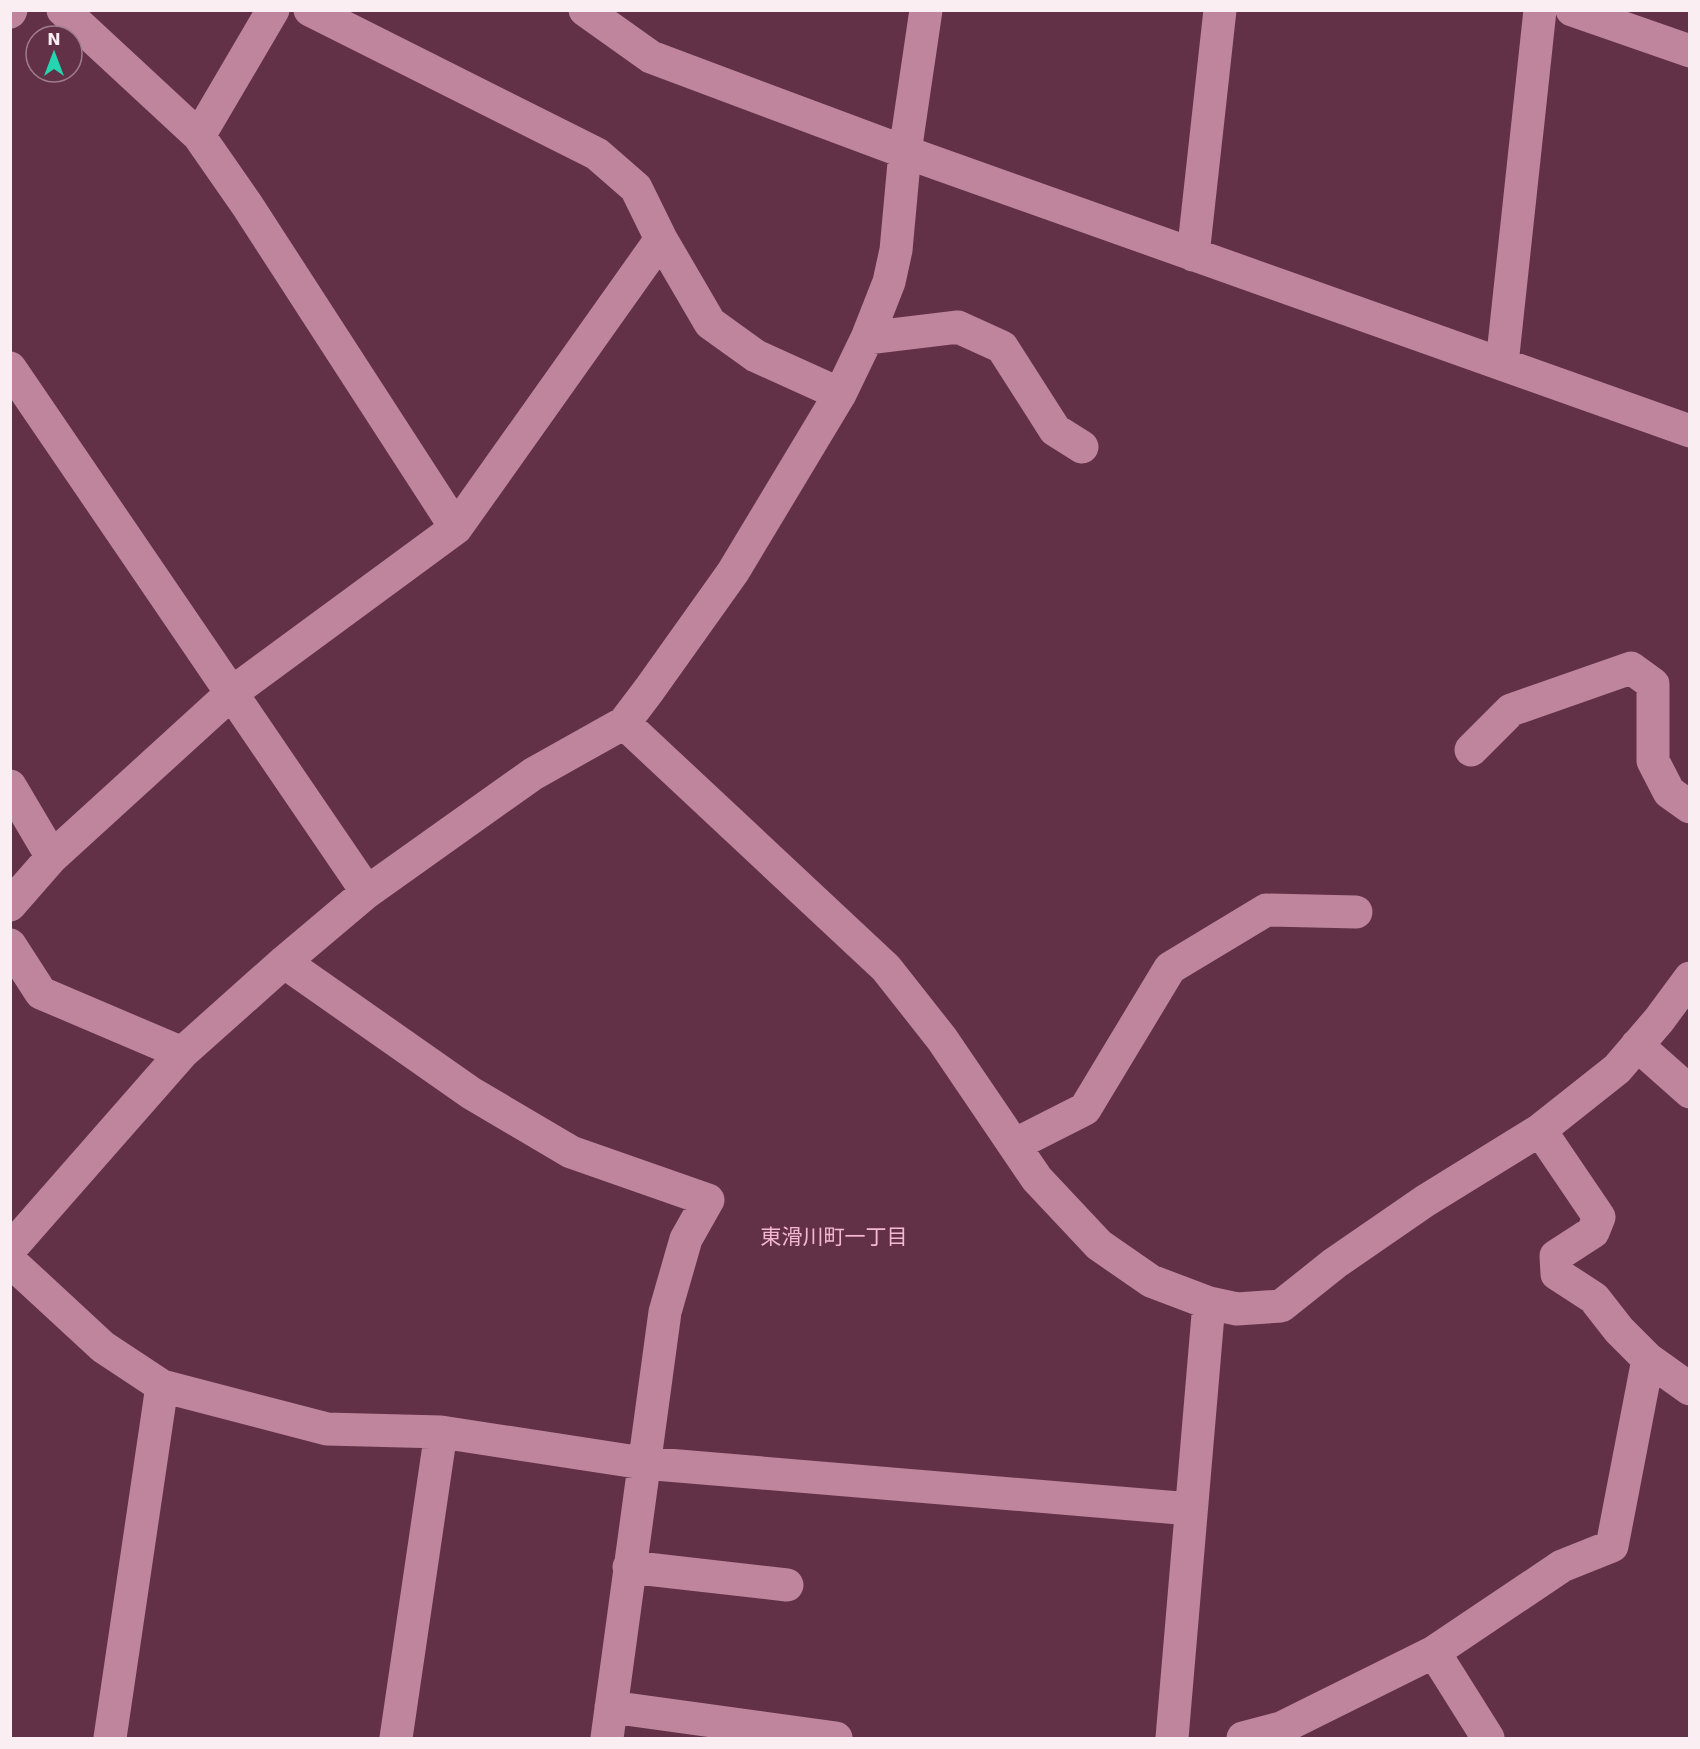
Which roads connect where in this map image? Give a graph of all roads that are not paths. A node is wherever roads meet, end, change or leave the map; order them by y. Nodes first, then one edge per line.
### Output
1 (63, 10) edge
2 (273, 10) edge
3 (310, 10) edge
4 (585, 10) edge
5 (926, 10) edge
6 (1220, 10) edge
7 (1540, 10) edge
8 (1572, 10) edge
9 (1689, 51) edge
10 (199, 136) junction
11 (905, 152) junction
12 (661, 239) junction
13 (1193, 255) junction
14 (867, 338) junction
15 (1502, 364) junction
16 (10, 368) edge
17 (840, 394) junction
18 (1689, 431) edge
19 (1082, 447) dead end
20 (456, 528) junction
21 (233, 692) junction
22 (624, 723) junction
23 (1471, 750) dead end
24 (10, 786) edge
25 (1689, 807) edge
26 (52, 857) junction
27 (367, 892) junction
28 (10, 905) edge
29 (1356, 912) dead end
30 (10, 945) edge
31 (284, 962) junction
32 (1689, 978) edge
33 (1637, 1045) junction
34 (182, 1053) junction
35 (1689, 1092) edge
36 (1540, 1130) junction
37 (1014, 1145) junction
38 (10, 1249) edge
39 (10, 1261) edge
40 (1209, 1303) junction
41 (1648, 1359) junction
42 (162, 1386) junction
43 (1689, 1389) edge
44 (441, 1432) junction
45 (643, 1463) junction
46 (1191, 1509) junction
47 (629, 1567) junction
48 (787, 1585) dead end
49 (1434, 1652) junction
50 (611, 1707) junction
51 (110, 1738) edge
52 (396, 1738) edge
53 (607, 1738) edge
54 (836, 1738) edge
55 (1172, 1738) edge
56 (1243, 1738) edge
57 (1488, 1738) edge

1 - 10 street
2 - 10 street
3 - 12 street
4 - 11 street
5 - 11 street
6 - 13 street
7 - 15 street
8 - 9 street
10 - 20 street
11 - 13 street
11 - 14 street
12 - 17 street
12 - 20 street
13 - 15 street
14 - 17 street
14 - 19 street
15 - 18 street
16 - 21 street
17 - 22 street
20 - 21 street
21 - 26 street
21 - 27 street
22 - 27 street
22 - 37 street
23 - 25 street
24 - 26 street
26 - 28 street
27 - 31 street
29 - 37 street
30 - 34 street
31 - 34 street
31 - 45 street
32 - 33 street
33 - 35 street
33 - 36 street
34 - 38 street
36 - 40 street
36 - 41 street
37 - 40 street
39 - 42 street
40 - 46 street
41 - 43 street
41 - 49 street
42 - 44 street
42 - 51 street
44 - 45 street
44 - 52 street
45 - 46 street
45 - 47 street
46 - 55 street
47 - 48 street
47 - 50 street
49 - 56 street
49 - 57 street
50 - 53 street
50 - 54 street

